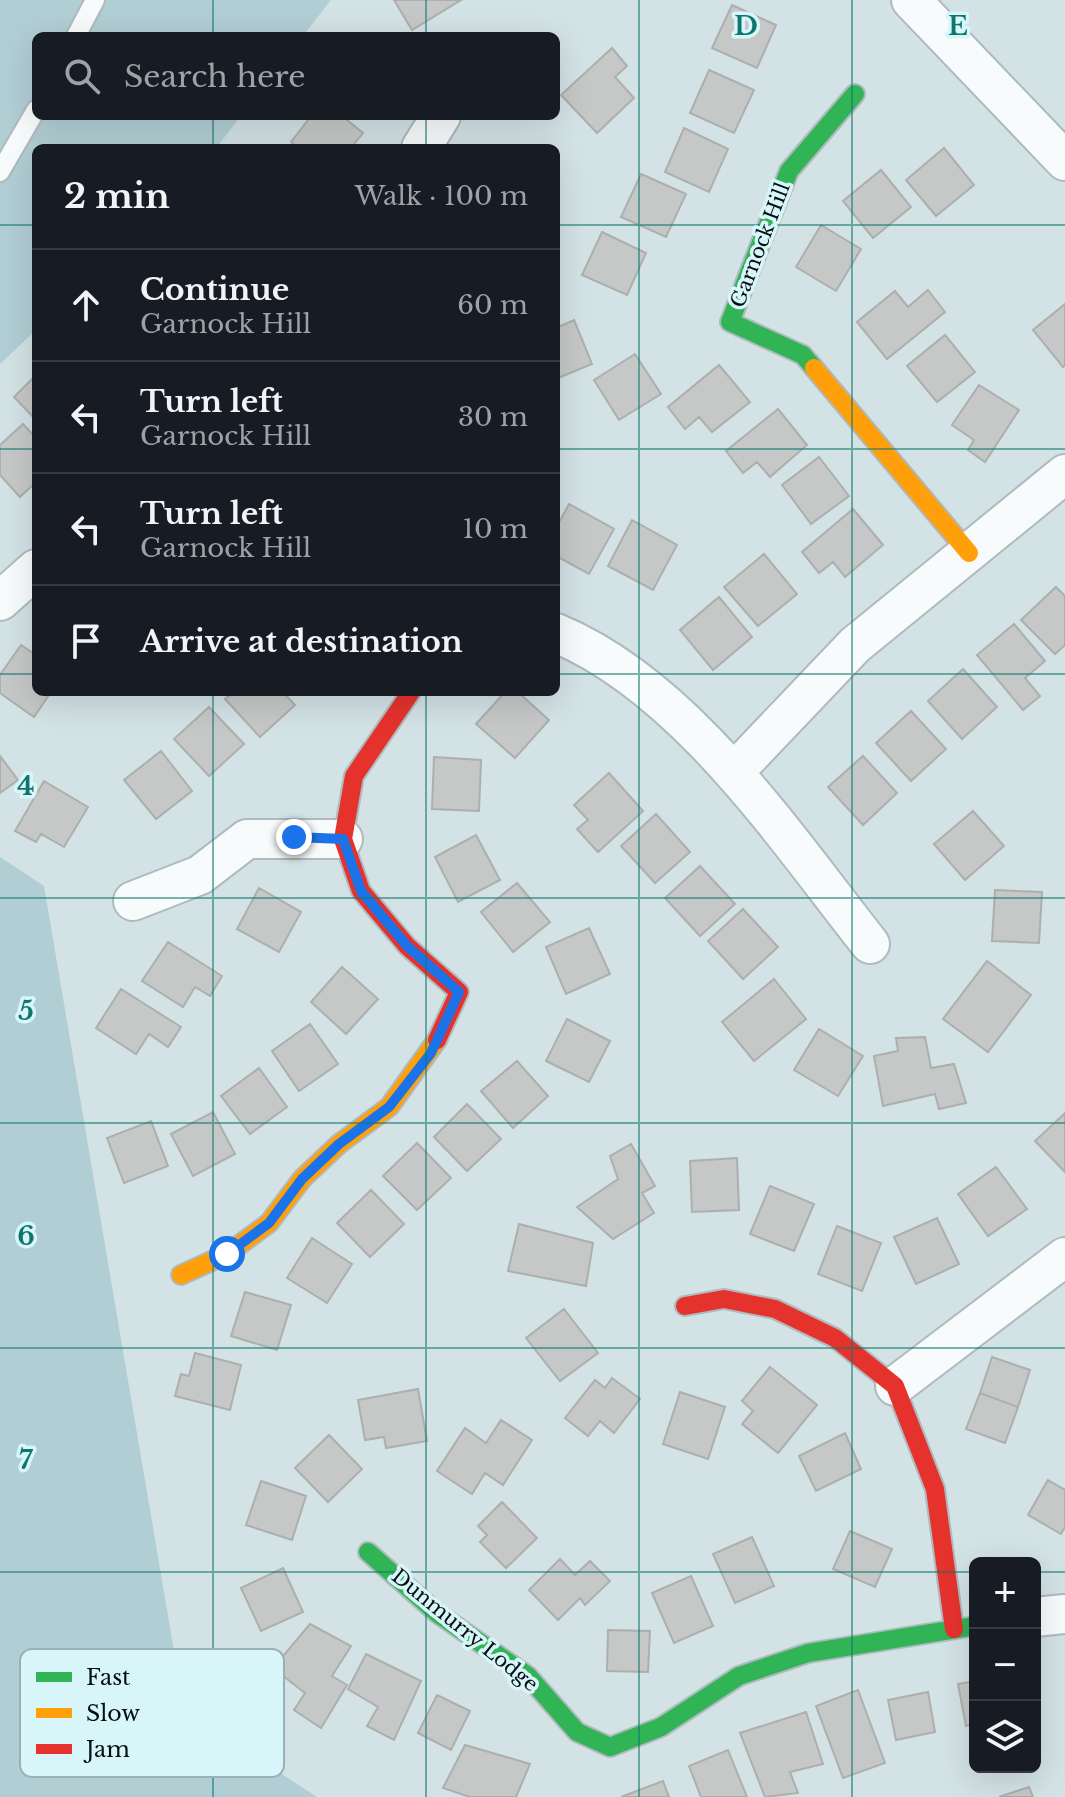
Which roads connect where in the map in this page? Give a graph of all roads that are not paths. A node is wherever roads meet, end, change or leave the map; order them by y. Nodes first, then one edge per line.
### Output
1 (95, 0) edge
2 (911, 0) edge
3 (78, 32) edge
4 (855, 94) dead end
5 (32, 117) edge
6 (438, 120) edge
7 (424, 144) edge
8 (1065, 161) edge
9 (0, 172) edge
10 (1065, 474) edge
11 (969, 553) junction
12 (32, 573) edge
13 (0, 601) edge
14 (560, 635) edge
15 (408, 696) edge
16 (734, 772) junction
17 (343, 839) junction
18 (133, 901) dead end
19 (870, 944) dead end
20 (1065, 1257) edge
21 (181, 1275) dead end
22 (685, 1306) dead end
23 (895, 1386) junction
24 (368, 1552) dead end
25 (1065, 1614) edge
26 (1041, 1616) edge
27 (969, 1627) edge
28 (954, 1629) junction

1 - 3 lane
2 - 8 street
4 - 11 street, Garnock Hill
5 - 9 lane
6 - 7 street
10 - 11 street
11 - 16 street
12 - 13 street
14 - 16 street
15 - 17 street
16 - 19 street
17 - 18 street
17 - 21 street
20 - 23 street
22 - 23 street
23 - 28 street
24 - 28 street, Dunmurry Lodge
25 - 26 street
27 - 28 street, Dunmurry Lodge

